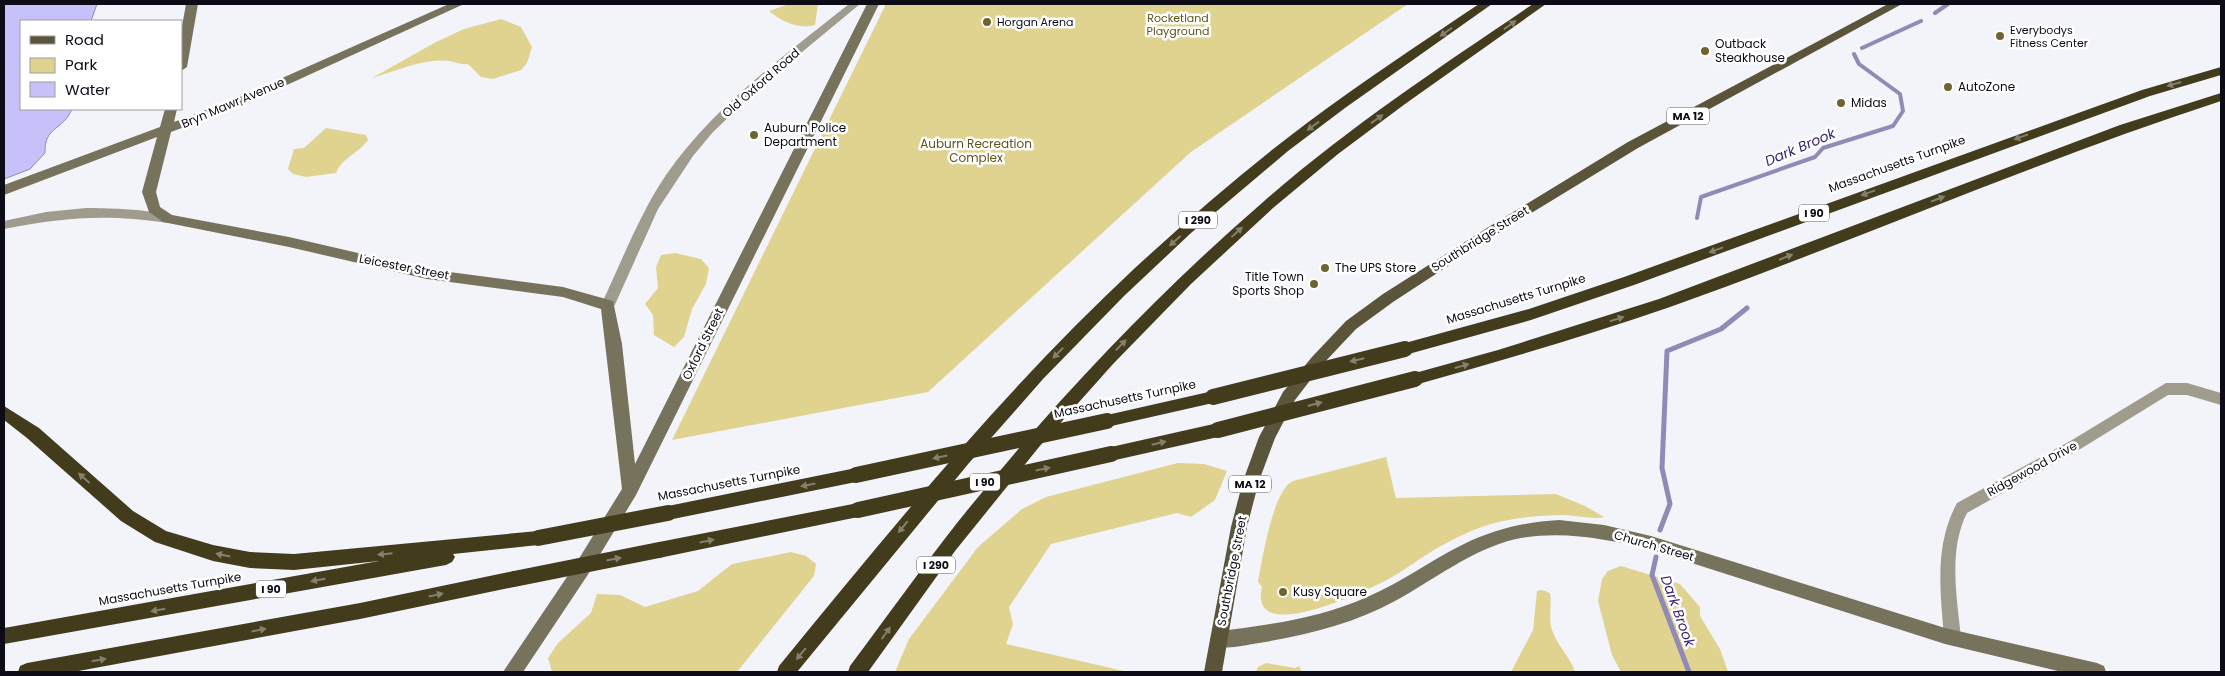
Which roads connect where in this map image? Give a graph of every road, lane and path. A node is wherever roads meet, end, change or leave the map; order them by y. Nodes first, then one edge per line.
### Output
1 (192, 4) edge
2 (458, 4) edge
3 (855, 4) edge
4 (872, 4) edge
5 (1486, 4) edge
6 (1540, 4) edge
7 (1896, 4) edge
8 (182, 61) edge
9 (2221, 71) edge
10 (2221, 97) edge
11 (171, 110) edge
12 (166, 130) junction
13 (4, 190) edge
14 (168, 219) junction
15 (4, 225) edge
16 (608, 305) junction
17 (2221, 400) edge
18 (4, 412) edge
19 (630, 490) junction
20 (538, 538) junction
21 (4, 636) edge
22 (1952, 638) junction
23 (1219, 639) junction
24 (51, 668) junction
25 (28, 672) edge
26 (33, 672) edge
27 (512, 672) edge
28 (786, 672) edge
29 (858, 672) edge
30 (1213, 672) edge
31 (2097, 672) edge

1 - 8 street
2 - 12 street, Bryn Mawr Avenue
3 - 16 street, Old Oxford Road
4 - 19 street, Oxford Street
5 -> 28 highway, I 290
29 -> 6 highway, I 290
7 - 23 main road, Southbridge Street / MA 12
9 -> 20 highway, Massachusetts Turnpike / I 90, bridge
24 -> 10 highway, I 90, bridge
11 - 12 street
12 - 13 street, Bryn Mawr Avenue
12 - 14 street
14 - 15 street
14 - 16 street, Leicester Street
16 - 19 street
17 - 22 street, Ridgewood Drive
20 -> 18 highway
19 - 27 street, Oxford Street
20 -> 21 highway, Massachusetts Turnpike / I 90
22 - 23 street, Church Street
22 - 31 street, Church Street
23 - 30 main road, Southbridge Street / MA 12
24 - 25 highway, I 90
24 - 26 highway

